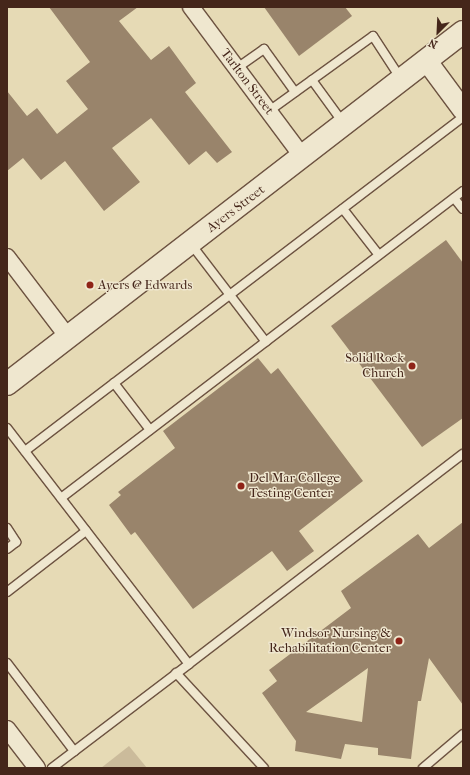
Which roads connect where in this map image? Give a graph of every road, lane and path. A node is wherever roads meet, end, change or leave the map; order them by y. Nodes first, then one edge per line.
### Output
1 (191, 7) edge
2 (463, 32) edge
3 (426, 60) junction
4 (237, 68) junction
5 (401, 79) junction
6 (312, 80) junction
7 (295, 92) junction
8 (463, 110) edge
9 (269, 111) junction
10 (463, 117) edge
11 (344, 124) junction
12 (303, 157) junction
13 (463, 191) edge
14 (454, 198) junction
15 (343, 208) junction
16 (463, 209) edge
17 (190, 243) junction
18 (379, 256) junction
19 (7, 257) edge
20 (230, 295) junction
21 (68, 337) junction
22 (266, 342) junction
23 (114, 383) junction
24 (7, 384) edge
25 (7, 428) edge
26 (150, 430) junction
27 (25, 451) junction
28 (463, 454) edge
29 (61, 498) junction
30 (7, 528) edge
31 (86, 531) junction
32 (7, 549) edge
33 (7, 592) edge
34 (7, 664) edge
35 (189, 664) junction
36 (176, 673) junction
37 (7, 729) edge
38 (463, 734) edge
39 (74, 751) junction
40 (37, 768) edge
41 (52, 768) edge
42 (264, 768) edge
43 (423, 768) edge

1 - 4 street, Tarlton Street
2 - 3 main road, Ayers Street
3 - 5 main road, Ayers Street
3 - 8 street
4 - 7 lane
4 - 9 street, Tarlton Street
5 - 6 lane
5 - 11 main road, Ayers Street
6 - 7 lane
6 - 11 lane
7 - 9 lane
9 - 12 street, Tarlton Street
10 - 15 lane
11 - 12 main road, Ayers Street
12 - 17 main road, Ayers Street
13 - 14 lane
14 - 16 lane
14 - 18 lane
15 - 18 lane
15 - 20 lane
17 - 20 lane
17 - 21 main road, Ayers Street
18 - 22 lane
19 - 21 street
20 - 22 lane
20 - 23 lane
21 - 24 main road, Ayers Street
22 - 26 lane
23 - 26 lane
23 - 27 lane
25 - 27 lane
26 - 29 lane
27 - 29 lane
28 - 35 lane
29 - 31 lane
30 - 32 lane
31 - 33 lane
31 - 35 lane
34 - 39 lane
35 - 36 lane
36 - 39 lane
36 - 42 lane
37 - 40 street
38 - 43 lane
39 - 41 lane

